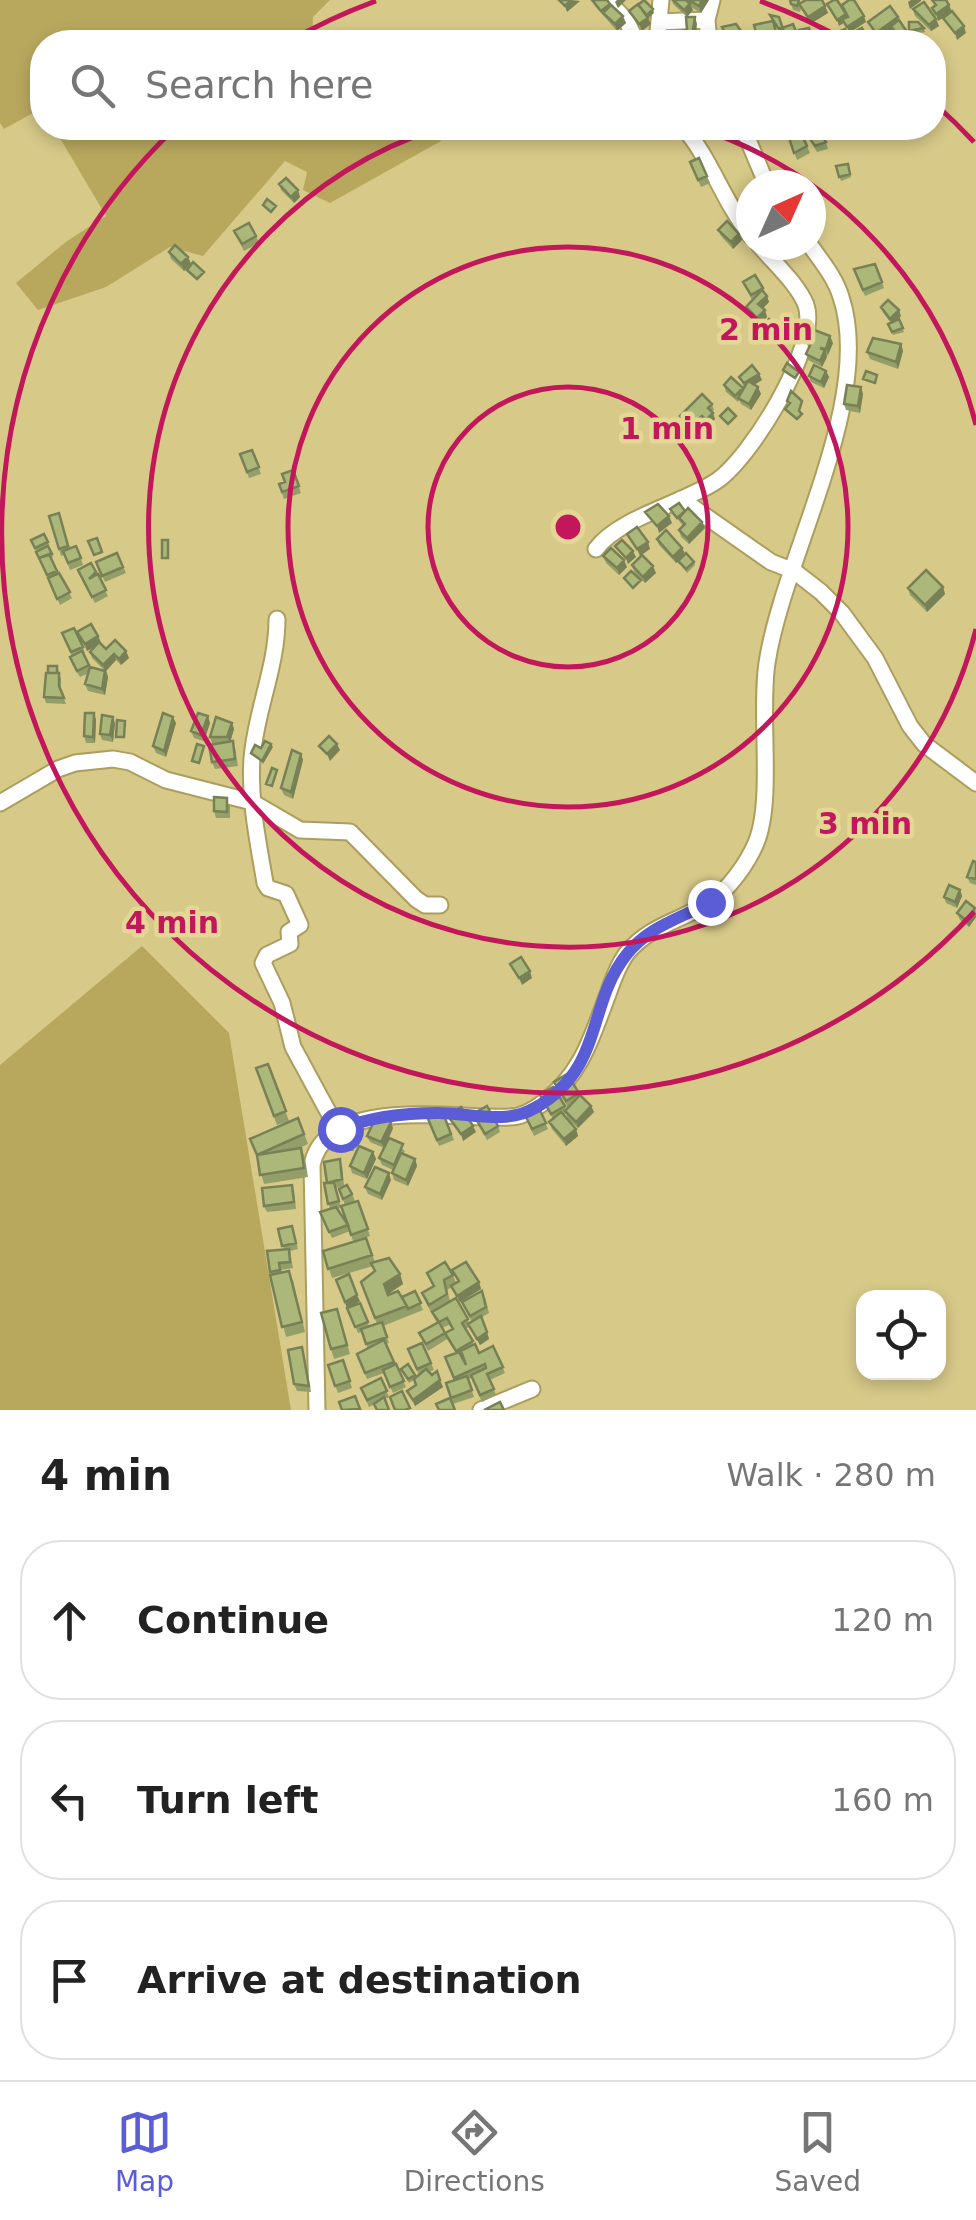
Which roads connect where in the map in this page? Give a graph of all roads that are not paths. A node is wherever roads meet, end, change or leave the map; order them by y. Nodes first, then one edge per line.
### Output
1 (607, 0) edge
2 (661, 0) edge
3 (712, 0) edge
4 (707, 20) junction
5 (659, 22) junction
6 (631, 30) edge
7 (658, 30) edge
8 (708, 30) edge
9 (694, 140) edge
10 (747, 140) edge
11 (761, 170) edge
12 (736, 215) edge
13 (770, 260) edge
14 (821, 260) edge
15 (681, 499) junction
16 (596, 550) dead end
17 (794, 571) junction
18 (277, 619) dead end
19 (976, 782) edge
20 (252, 802) junction
21 (0, 803) edge
22 (440, 905) dead end
23 (338, 1130) junction
24 (532, 1389) dead end
25 (318, 1410) edge
26 (481, 1410) edge

1 - 6 street
2 - 5 street
3 - 4 street
4 - 5 street
4 - 8 street
5 - 7 street
9 - 12 street
10 - 11 street
13 - 15 street
14 - 17 street
15 - 16 street
15 - 17 street
17 - 19 street
17 - 23 street
18 - 20 street
20 - 21 street
20 - 22 street
20 - 23 street
23 - 25 street
24 - 26 street

